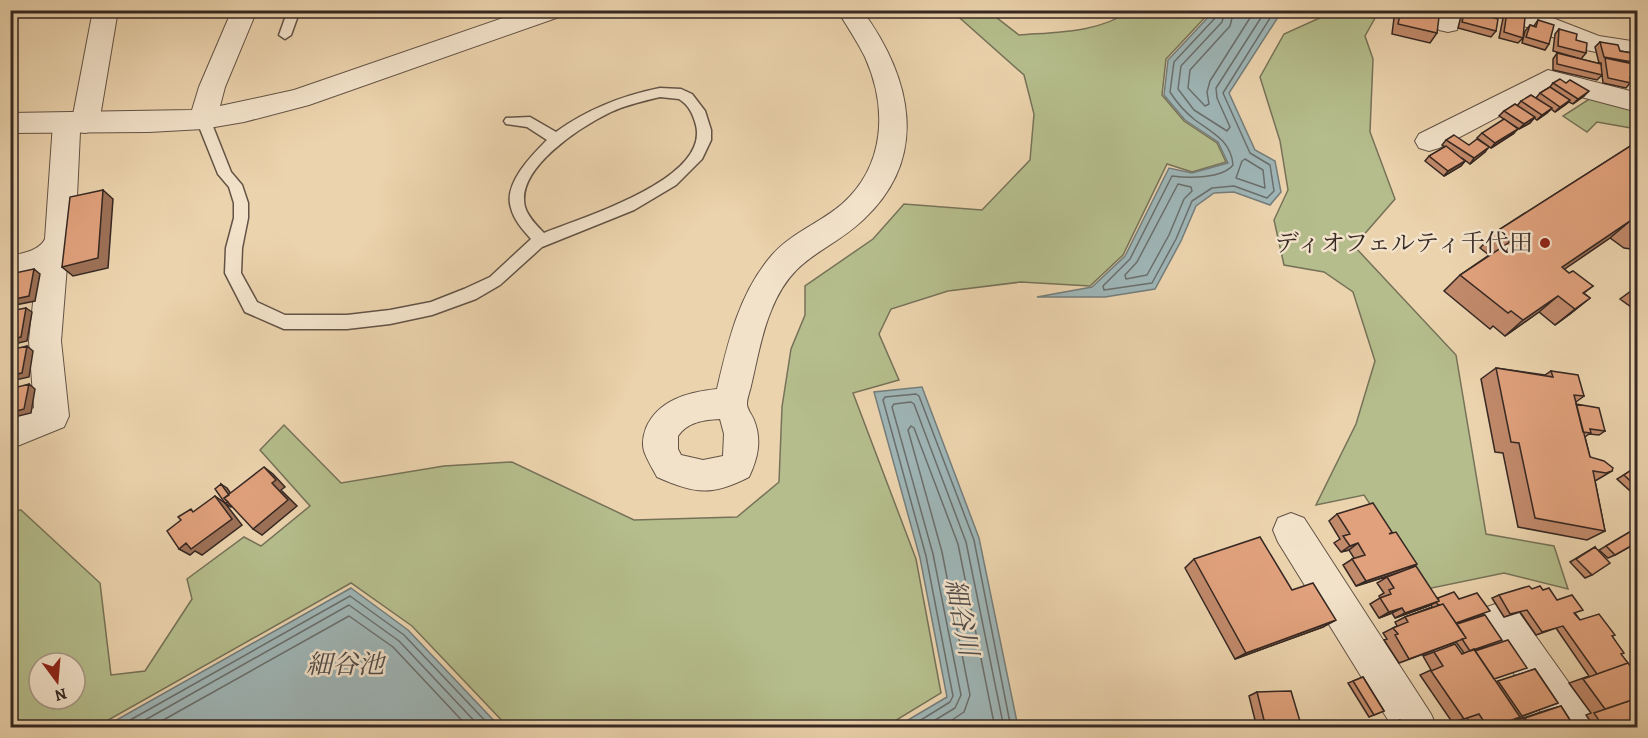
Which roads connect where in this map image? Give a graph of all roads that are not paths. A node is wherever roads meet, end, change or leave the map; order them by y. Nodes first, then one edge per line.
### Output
1 (106, 10) edge
2 (244, 10) edge
3 (294, 10) edge
4 (553, 10) edge
5 (849, 10) edge
6 (1507, 10) edge
7 (285, 35) dead end
8 (1637, 52) edge
9 (1638, 103) edge
10 (202, 119) junction
11 (512, 121) dead end
12 (10, 123) edge
13 (76, 123) junction
14 (556, 139) junction
15 (1430, 141) dead end
16 (541, 241) junction
17 (53, 253) junction
18 (10, 268) edge
19 (730, 404) dead end
20 (10, 434) edge
21 (1291, 530) dead end
22 (1501, 621) dead end
23 (1417, 728) edge
24 (1577, 728) edge

1 - 13 street
2 - 10 street
3 - 7 lane
4 - 10 street
5 - 19 street
6 - 8 street
9 - 15 street
10 - 13 street
10 - 16 lane
11 - 14 lane
12 - 13 street
13 - 17 street
14 - 16 lane
14 - 16 lane
17 - 18 street
17 - 20 street
21 - 23 street
22 - 24 street

